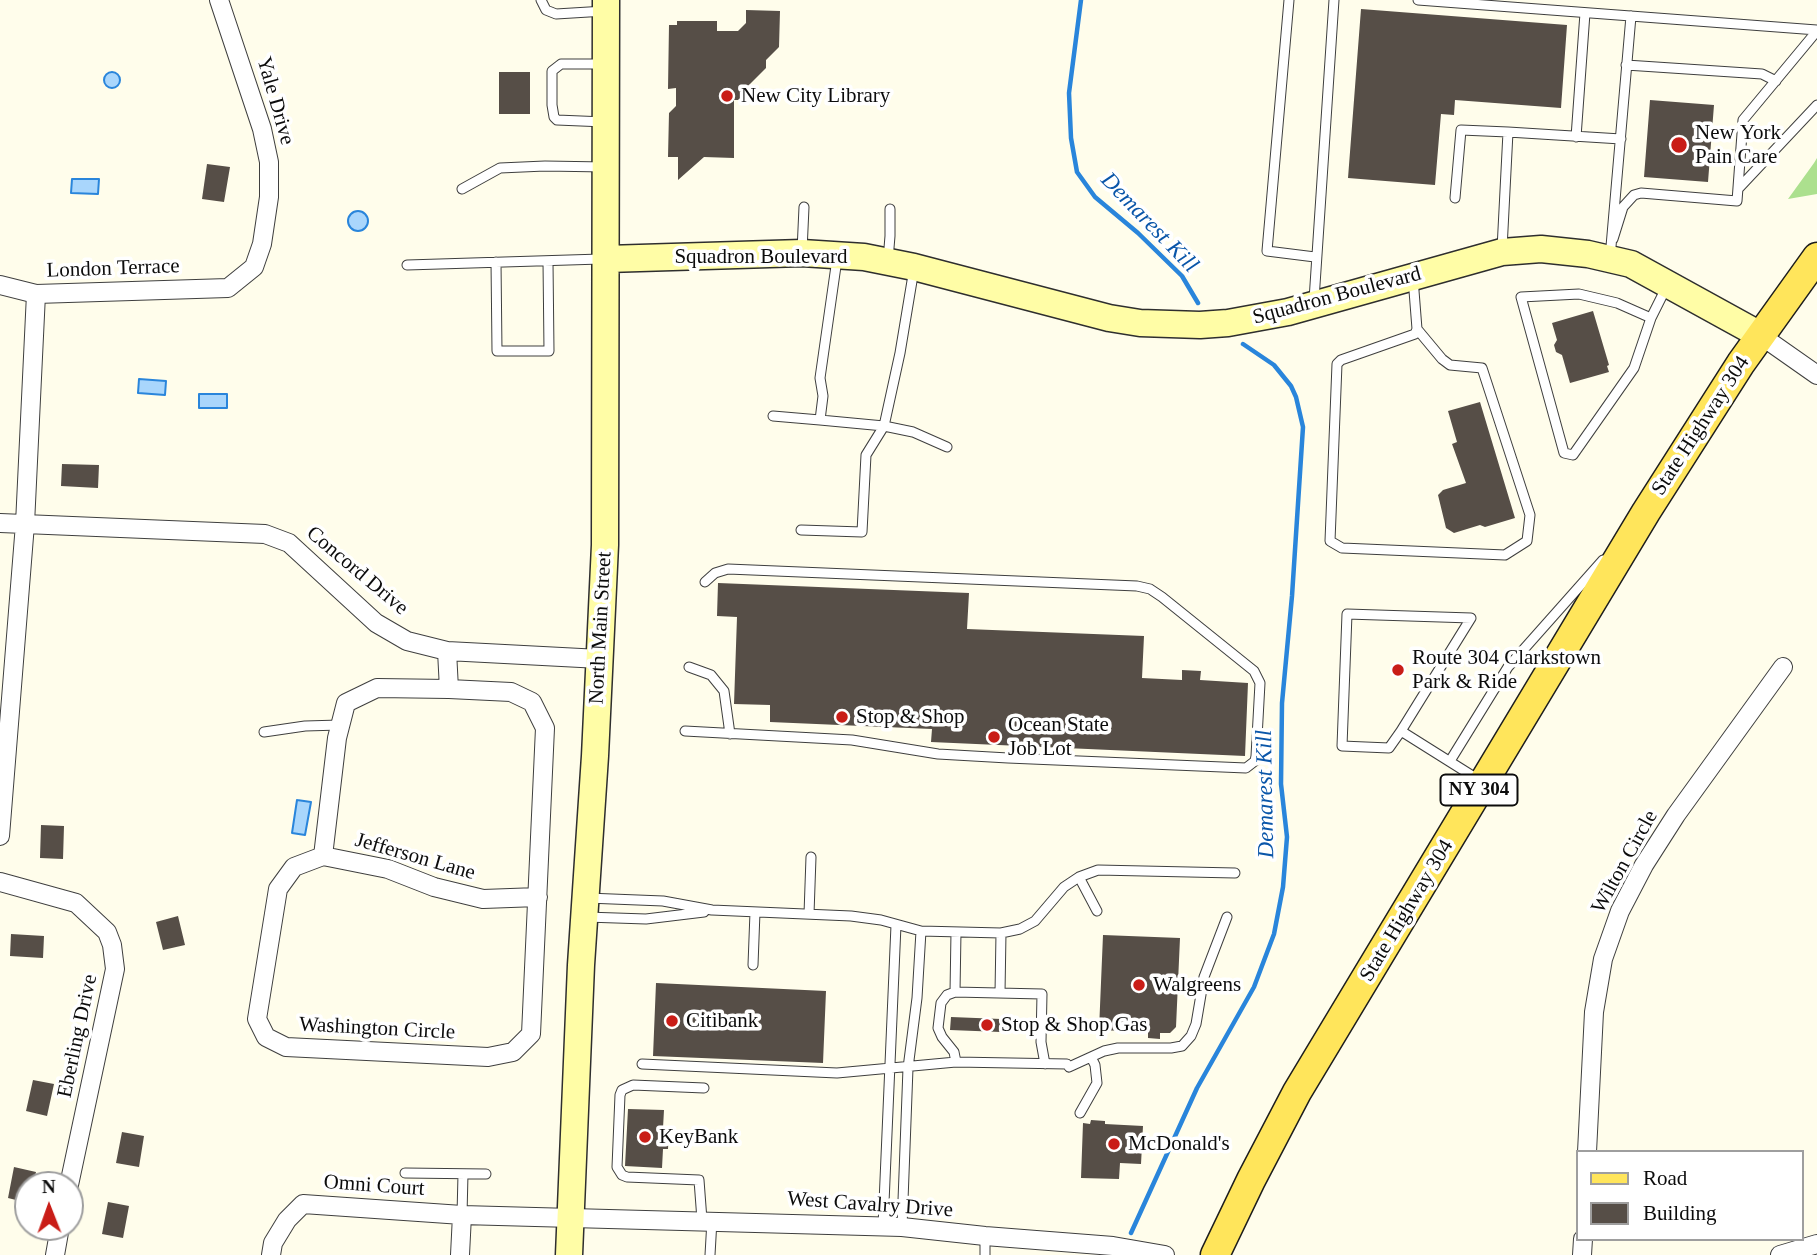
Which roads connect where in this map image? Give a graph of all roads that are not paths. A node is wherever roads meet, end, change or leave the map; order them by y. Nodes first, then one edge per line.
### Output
1 (219, 0) edge
2 (541, 0) edge
3 (1289, 0) edge
4 (1334, 0) edge
5 (1418, 0) edge
6 (606, 5) edge
7 (1585, 13) junction
8 (1631, 16) junction
9 (1817, 30) edge
10 (607, 64) junction
11 (1626, 65) junction
12 (1776, 81) junction
13 (1817, 105) edge
14 (607, 122) junction
15 (1508, 132) junction
16 (1576, 136) junction
17 (1621, 139) junction
18 (606, 167) junction
19 (463, 189) dead end
20 (1738, 189) junction
21 (1455, 198) dead end
22 (804, 206) dead end
23 (890, 209) dead end
24 (1612, 248) junction
25 (1502, 251) junction
26 (802, 253) junction
27 (838, 254) junction
28 (1315, 257) junction
29 (1817, 257) edge
30 (607, 258) junction
31 (887, 261) junction
32 (496, 262) junction
33 (548, 262) junction
34 (407, 265) dead end
35 (914, 267) junction
36 (1413, 276) junction
37 (1668, 283) junction
38 (0, 285) edge
39 (228, 288) joint
40 (36, 294) junction
41 (1314, 306) junction
42 (1651, 318) junction
43 (1417, 329) junction
44 (1760, 335) junction
45 (1817, 375) edge
46 (773, 416) dead end
47 (820, 420) junction
48 (884, 426) junction
49 (947, 447) dead end
50 (1646, 512) junction
51 (0, 523) edge
52 (25, 524) junction
53 (801, 530) dead end
54 (705, 582) dead end
55 (447, 651) junction
56 (600, 659) junction
57 (689, 667) dead end
58 (1783, 667) dead end
59 (449, 689) junction
60 (340, 725) junction
61 (685, 731) dead end
62 (1402, 731) junction
63 (264, 732) dead end
64 (730, 734) junction
65 (1450, 761) junction
66 (1483, 783) junction
67 (0, 836) edge
68 (323, 856) junction
69 (811, 857) dead end
70 (1235, 873) dead end
71 (1079, 877) junction
72 (0, 882) edge
73 (538, 897) junction
74 (585, 908) junction
75 (712, 910) junction
76 (1097, 911) dead end
77 (755, 912) junction
78 (808, 914) junction
79 (1227, 917) dead end
80 (896, 925) junction
81 (920, 931) junction
82 (956, 932) junction
83 (1002, 933) junction
84 (753, 965) dead end
85 (955, 992) junction
86 (1000, 993) junction
87 (1091, 1057) junction
88 (956, 1062) junction
89 (1045, 1063) junction
90 (642, 1064) dead end
91 (908, 1068) junction
92 (889, 1070) junction
93 (704, 1088) dead end
94 (1080, 1113) dead end
95 (1587, 1150) edge
96 (72, 1171) edge
97 (405, 1173) dead end
98 (463, 1174) junction
99 (486, 1174) dead end
100 (462, 1214) junction
101 (571, 1216) junction
102 (707, 1220) junction
103 (883, 1226) junction
104 (902, 1227) junction
105 (985, 1236) junction
106 (1817, 1244) edge
107 (271, 1255) edge
108 (460, 1255) edge
109 (569, 1255) edge
110 (710, 1255) edge
111 (985, 1255) edge
112 (1165, 1255) edge
113 (1215, 1255) edge
114 (1780, 1255) edge

1 - 39 street, Yale Drive
2 - 6 lane
3 - 28 lane
4 - 28 lane
5 - 7 lane
6 - 10 street, North Main Street
7 - 8 lane
7 - 16 lane
8 - 9 lane
8 - 11 lane
9 - 12 lane
10 - 14 street, North Main Street
10 - 14 lane
11 - 12 lane
11 - 17 lane
12 - 20 lane
13 - 20 lane
14 - 18 street, North Main Street
15 - 16 lane
15 - 21 lane
15 - 25 lane
16 - 17 lane
17 - 24 lane
18 - 19 lane
18 - 30 street, North Main Street
20 - 24 lane
22 - 26 lane
23 - 31 lane
24 - 25 street, Squadron Boulevard
24 - 37 street, Squadron Boulevard
25 - 36 street, Squadron Boulevard
26 - 27 street, Squadron Boulevard
26 - 30 street, Squadron Boulevard
27 - 31 street, Squadron Boulevard
27 - 47 lane
28 - 41 lane
29 - 44 main road, State Highway 304 / NY 304
30 - 33 lane
30 - 56 street, North Main Street
31 - 35 street, Squadron Boulevard
32 - 33 lane
32 - 33 lane
32 - 34 lane
35 - 41 street, Squadron Boulevard
35 - 48 lane
36 - 41 street, Squadron Boulevard
36 - 43 lane
37 - 42 lane
37 - 44 street, Squadron Boulevard
38 - 40 street, London Terrace
39 - 40 street, London Terrace
40 - 52 street
42 - 42 lane
43 - 43 lane
44 - 45 street
44 - 50 main road, State Highway 304 / NY 304
46 - 47 lane
47 - 48 lane
48 - 49 lane
48 - 53 lane
50 - 65 lane
50 - 66 main road, State Highway 304 / NY 304
51 - 52 street, Concord Drive
52 - 55 street, Concord Drive
52 - 67 street
54 - 64 lane
55 - 56 street, Concord Drive
55 - 59 street
56 - 74 street, North Main Street
57 - 64 lane
58 - 95 street, Wilton Circle
59 - 60 street, Washington Circle
59 - 73 street, Washington Circle
60 - 63 lane
60 - 68 street, Washington Circle
61 - 64 lane
62 - 62 lane
62 - 65 lane
65 - 66 lane
66 - 113 main road, State Highway 304 / NY 304
68 - 73 street, Jefferson Lane
68 - 73 street, Washington Circle
69 - 78 lane
70 - 71 lane
71 - 76 lane
71 - 83 lane
72 - 96 street, Eberling Drive
74 - 75 lane
74 - 75 lane
74 - 101 street, North Main Street
75 - 77 lane
77 - 78 lane
77 - 84 lane
78 - 80 lane
79 - 87 lane
80 - 81 lane
80 - 92 lane
81 - 82 lane
81 - 91 lane
82 - 83 lane
82 - 85 lane
83 - 86 lane
85 - 86 lane
85 - 88 lane
86 - 89 lane
87 - 89 lane
87 - 94 lane
88 - 89 lane
88 - 91 lane
90 - 92 lane
91 - 92 lane
91 - 104 lane
92 - 103 lane
93 - 102 lane
97 - 98 lane
98 - 99 lane
98 - 100 lane
100 - 101 street, Omni Court
100 - 107 street, Omni Court
100 - 108 street
101 - 102 street, West Cavalry Drive
101 - 109 street, North Main Street
102 - 103 street, West Cavalry Drive
102 - 110 lane
103 - 104 street, West Cavalry Drive
104 - 105 street, West Cavalry Drive
105 - 111 lane
105 - 112 street, West Cavalry Drive
106 - 114 street

